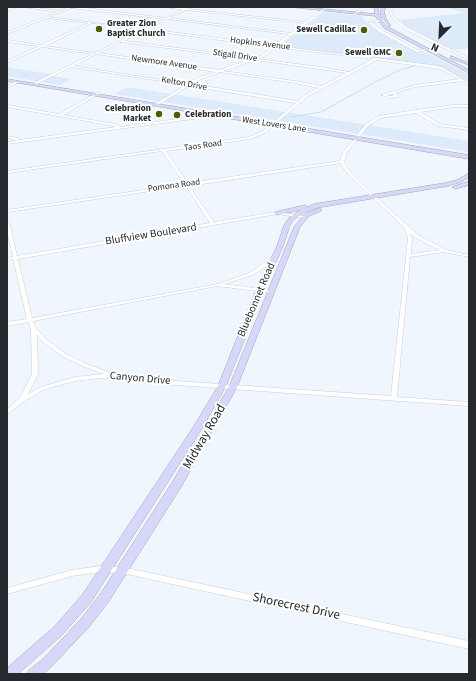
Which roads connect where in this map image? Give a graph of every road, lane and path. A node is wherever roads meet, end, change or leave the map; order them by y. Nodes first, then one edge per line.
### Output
1 (16, 7) edge
2 (24, 7) edge
3 (71, 7) edge
4 (166, 7) edge
5 (190, 7) edge
6 (292, 7) edge
7 (326, 7) edge
8 (364, 7) edge
9 (376, 7) edge
10 (384, 7) edge
11 (392, 7) edge
12 (185, 9) junction
13 (7, 10) edge
14 (323, 10) junction
15 (60, 12) junction
16 (355, 14) junction
17 (376, 16) junction
18 (47, 17) junction
19 (383, 17) junction
20 (166, 19) junction
21 (378, 21) junction
22 (92, 23) junction
23 (306, 23) junction
24 (144, 30) junction
25 (7, 32) edge
26 (292, 34) junction
27 (403, 37) junction
28 (394, 38) junction
29 (7, 41) edge
30 (121, 41) junction
31 (43, 46) junction
32 (276, 46) junction
33 (434, 49) junction
34 (427, 50) junction
35 (96, 54) junction
36 (7, 57) edge
37 (14, 58) junction
38 (256, 59) junction
39 (377, 59) junction
40 (469, 59) edge
41 (7, 62) edge
42 (469, 64) edge
43 (71, 66) junction
44 (217, 71) junction
45 (469, 71) edge
46 (349, 73) junction
47 (7, 79) edge
48 (462, 80) junction
49 (18, 81) junction
50 (35, 84) junction
51 (469, 84) edge
52 (186, 86) junction
53 (7, 87) edge
54 (321, 88) junction
55 (393, 93) dead end
56 (97, 94) junction
57 (297, 102) junction
58 (158, 104) junction
59 (7, 106) edge
60 (469, 106) edge
61 (416, 111) junction
62 (210, 113) junction
63 (60, 115) junction
64 (274, 123) junction
65 (121, 128) junction
66 (469, 129) edge
67 (7, 137) edge
68 (358, 137) junction
69 (18, 142) junction
70 (7, 143) edge
71 (164, 151) junction
72 (469, 154) edge
73 (469, 157) edge
74 (342, 162) junction
75 (7, 172) edge
76 (469, 175) edge
77 (469, 182) edge
78 (186, 184) junction
79 (374, 197) junction
80 (314, 206) junction
81 (7, 211) edge
82 (277, 213) junction
83 (295, 215) junction
84 (304, 217) junction
85 (7, 220) edge
86 (213, 224) junction
87 (406, 228) junction
88 (445, 251) junction
89 (408, 256) junction
90 (469, 256) edge
91 (15, 258) junction
92 (275, 258) junction
93 (7, 259) edge
94 (239, 279) junction
95 (216, 284) junction
96 (237, 286) junction
97 (260, 290) junction
98 (270, 292) junction
99 (30, 320) junction
100 (7, 324) edge
101 (34, 329) junction
102 (116, 376) junction
103 (222, 386) junction
104 (233, 387) junction
105 (394, 398) junction
106 (22, 400) junction
107 (469, 404) edge
108 (7, 412) edge
109 (107, 569) junction
110 (122, 570) junction
111 (7, 592) edge
112 (469, 645) edge
113 (9, 674) edge
114 (33, 674) edge

1 - 13 street
2 - 15 street
3 - 15 street
3 - 20 street
4 - 12 street
5 - 12 street
6 - 14 main road
7 - 14 street
8 - 16 street
9 - 17 main road
10 - 19 main road
11 - 40 street
12 - 20 street
12 - 23 street
14 - 16 main road
14 - 23 street
15 - 18 street
16 - 17 main road
17 - 19 main road
17 - 21 main road
18 - 22 street, Hopkins Avenue
18 - 25 street
19 - 33 main road
20 - 24 street
20 - 26 street
21 - 27 main road
21 - 28 street
22 - 24 street, Hopkins Avenue
22 - 31 street
23 - 26 street
24 - 30 street
24 - 32 street, Hopkins Avenue
26 - 32 street
27 - 28 street
27 - 34 main road
28 - 34 street
29 - 31 street, Newmore Avenue
30 - 35 street
30 - 38 street, Stigall Drive
31 - 35 street, Newmore Avenue
31 - 37 street
32 - 38 street
32 - 39 street, Hopkins Avenue
33 - 34 main road
33 - 42 main road
34 - 45 main road
35 - 43 street
35 - 44 street, Newmore Avenue
36 - 37 street
37 - 41 street
38 - 44 street
38 - 46 street, Stigall Drive
39 - 46 street, Taos Road
39 - 48 street, Hopkins Avenue
43 - 50 street
43 - 52 street, Kelton Drive
44 - 52 street
44 - 54 street, Newmore Avenue
46 - 54 street, Taos Road
47 - 49 main road, West Lovers Lane
48 - 51 street, Hopkins Avenue
48 - 55 street
49 - 50 main road, West Lovers Lane
49 - 53 street
50 - 56 main road, West Lovers Lane
52 - 57 street, Kelton Drive
52 - 58 street
54 - 57 street, Taos Road
56 - 58 main road, West Lovers Lane
56 - 63 street
57 - 64 street, Taos Road
58 - 62 main road, West Lovers Lane
59 - 63 street
60 - 61 street
61 - 66 street
61 - 68 street
62 - 64 main road, West Lovers Lane
62 - 65 street
63 - 65 street
64 - 68 main road, West Lovers Lane
64 - 71 street, Taos Road
65 - 69 street
67 - 69 street
68 - 72 main road, West Lovers Lane
68 - 73 main road, West Lovers Lane
68 - 74 street
69 - 70 street
71 - 75 street, Taos Road
71 - 78 street
74 - 78 street, Pomona Road
74 - 79 street
76 - 79 main road
77 - 79 main road
78 - 81 street, Pomona Road
78 - 86 street
79 - 80 main road
79 - 84 main road
79 - 87 street
80 - 82 main road
80 - 83 main road
82 - 83 street, Bluffview Boulevard
82 - 86 street, Bluffview Boulevard
83 - 84 street, Bluffview Boulevard
83 - 92 main road, Bluebonnet Road
84 - 98 main road, Bluebonnet Road
85 - 91 street
86 - 91 street, Bluffview Boulevard
87 - 88 street
87 - 89 street
88 - 89 street
88 - 90 street
89 - 105 street
91 - 93 street, Bluffview Boulevard
91 - 99 street
92 - 94 street
92 - 97 main road, Bluebonnet Road
94 - 95 street
94 - 96 street
95 - 96 street
95 - 99 street
96 - 97 street
97 - 98 street
97 - 103 main road, Bluebonnet Road
98 - 104 main road, Bluebonnet Road
99 - 100 street
99 - 101 street
101 - 102 street
101 - 106 street
102 - 103 street, Canyon Drive
102 - 106 street, Canyon Drive
103 - 104 street, Canyon Drive
103 - 109 main road, Midway Road
104 - 105 street
104 - 110 main road, Midway Road
105 - 107 street
106 - 108 street, Canyon Drive
109 - 110 street, Shorecrest Drive
109 - 111 street, Shorecrest Drive
109 - 113 main road, Midway Road
110 - 112 street, Shorecrest Drive
110 - 114 main road, Midway Road

